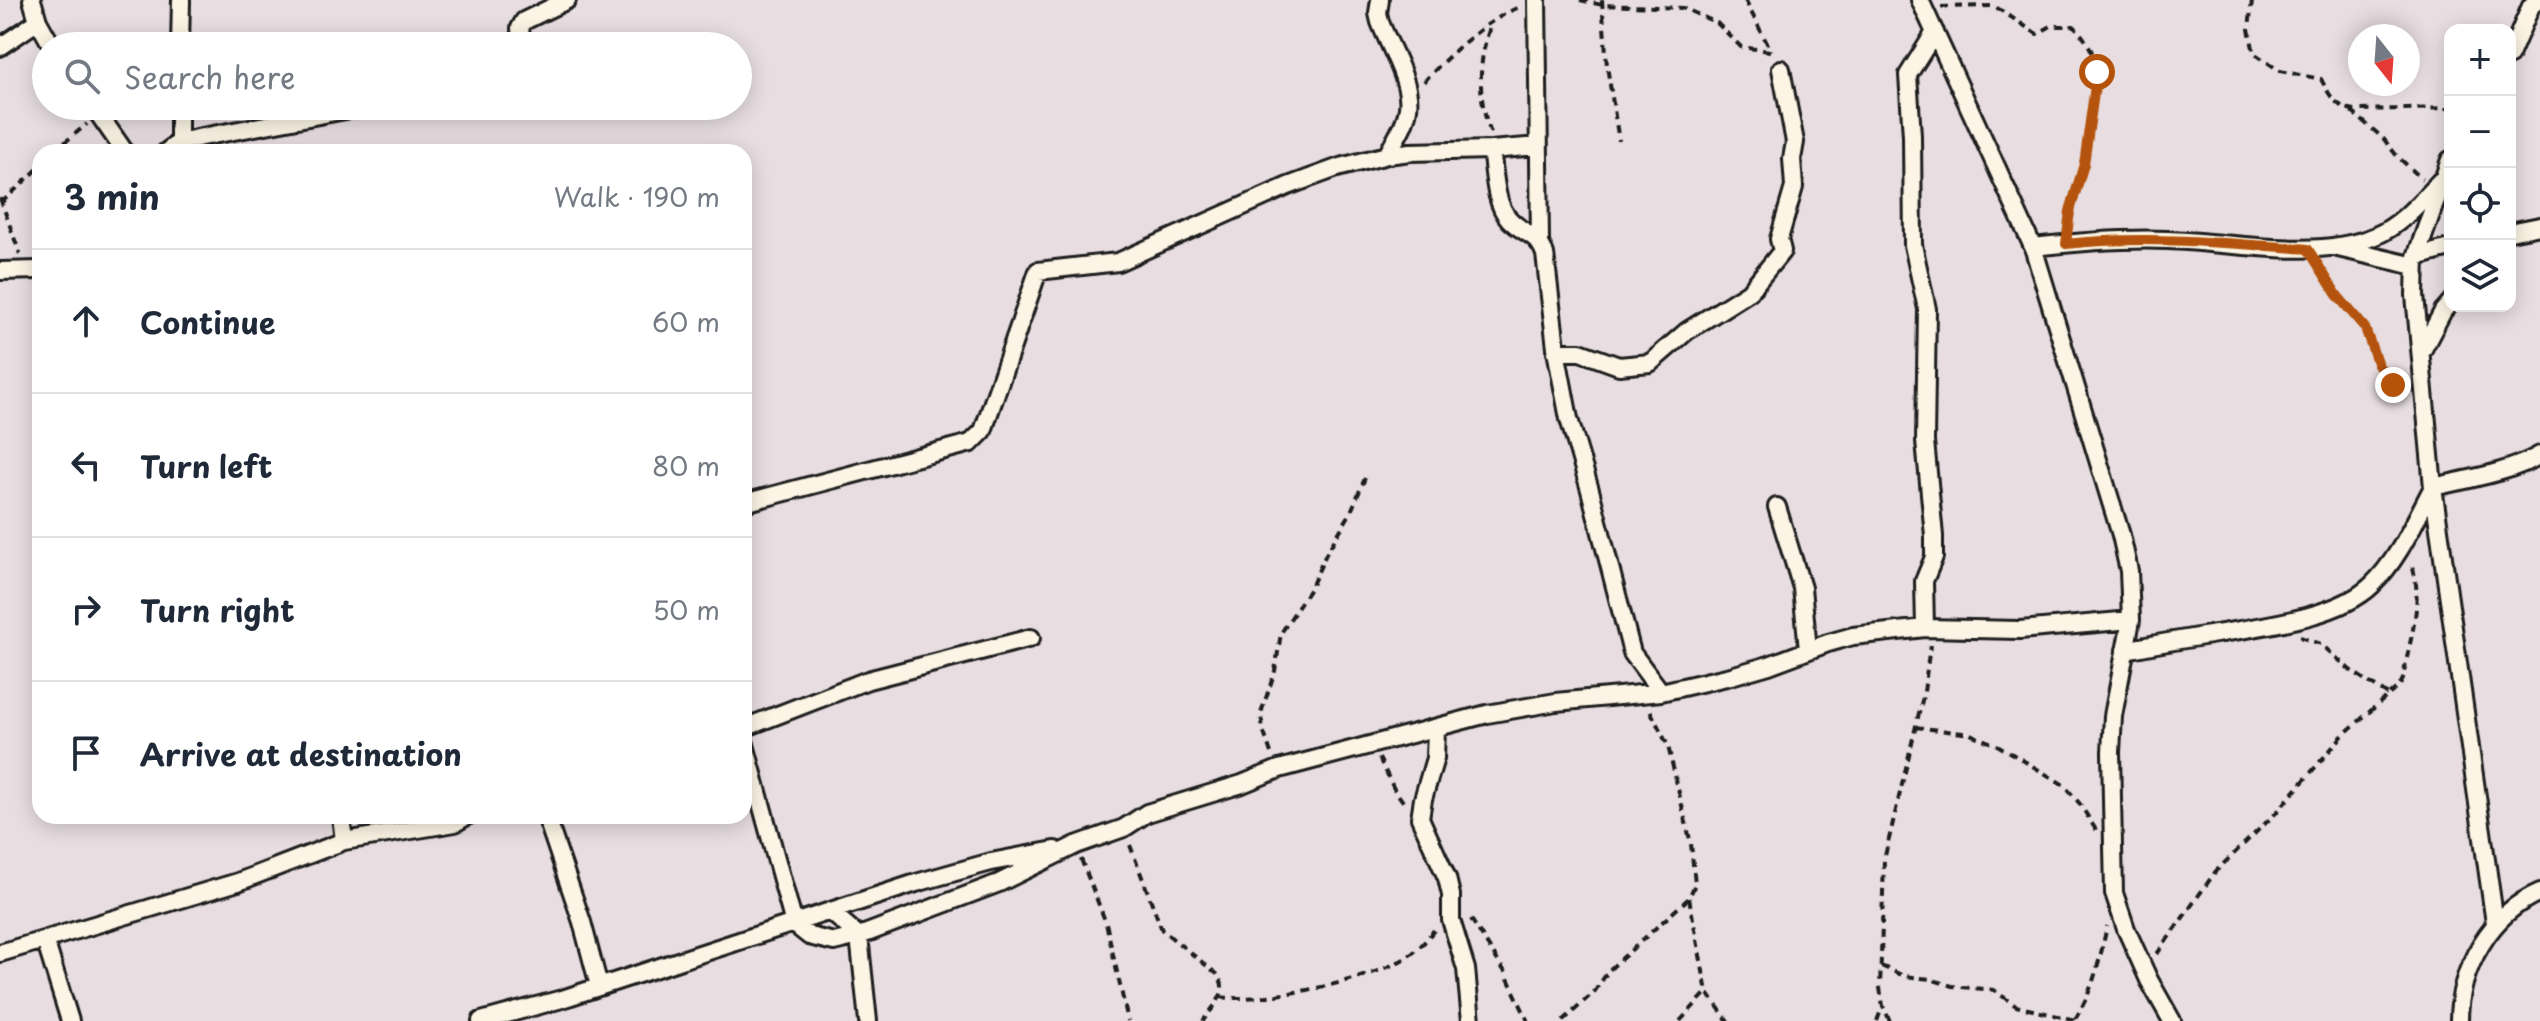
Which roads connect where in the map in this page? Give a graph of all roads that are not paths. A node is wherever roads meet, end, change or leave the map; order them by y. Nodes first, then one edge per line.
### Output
1 (32, 0) edge
2 (181, 0) edge
3 (567, 0) edge
4 (1380, 0) edge
5 (1537, 1) edge
6 (2534, 2) edge
7 (1921, 4) edge
8 (38, 21) junction
9 (44, 32) edge
10 (180, 32) edge
11 (520, 32) edge
12 (1935, 32) junction
13 (2516, 42) edge
14 (0, 47) edge
15 (1781, 69) road end
16 (103, 120) edge
17 (177, 120) edge
18 (300, 120) edge
19 (119, 144) edge
20 (173, 144) edge
21 (186, 144) edge
22 (1538, 146) junction
23 (1495, 150) junction
24 (1387, 155) junction
25 (2442, 184) edge
26 (2540, 226) edge
27 (2516, 231) edge
28 (1540, 241) junction
29 (2033, 247) junction
30 (2336, 248) junction
31 (2444, 250) edge
32 (2415, 262) junction
33 (0, 271) edge
34 (32, 273) edge
35 (2444, 310) edge
36 (1556, 352) junction
37 (2420, 355) junction
38 (2540, 455) edge
39 (2433, 487) junction
40 (752, 501) edge
41 (1777, 507) dead end
42 (2131, 620) junction
43 (1925, 628) junction
44 (1031, 638) dead end
45 (1808, 650) junction
46 (2125, 650) junction
47 (1661, 692) junction
48 (752, 725) edge
49 (1436, 729) junction
50 (752, 770) edge
51 (342, 824) edge
52 (449, 824) edge
53 (549, 824) edge
54 (344, 841) junction
55 (1076, 845) junction
56 (2540, 892) edge
57 (831, 912) junction
58 (2495, 923) junction
59 (794, 924) junction
60 (859, 936) junction
61 (45, 940) junction
62 (0, 953) edge
63 (599, 986) junction
64 (70, 1021) edge
65 (481, 1021) edge
66 (868, 1021) edge
67 (1471, 1021) edge
68 (2172, 1021) edge
69 (2459, 1021) edge

1 - 8 street
2 - 10 street
3 - 11 street
4 - 24 street
5 - 22 street
6 - 13 street
7 - 12 street
8 - 9 street
8 - 14 street
12 - 29 street
12 - 43 street
15 - 36 street
16 - 19 street
17 - 20 street
18 - 21 street
22 - 23 street
22 - 28 street
23 - 24 street
23 - 28 street
24 - 40 street
25 - 30 street
25 - 32 street
26 - 27 street
28 - 36 street
29 - 30 street
29 - 42 street
30 - 32 street
31 - 32 street
32 - 37 street
33 - 34 street
35 - 37 street
36 - 47 street
37 - 39 street
38 - 39 street
39 - 46 street
39 - 58 street
41 - 45 street
42 - 43 street
42 - 46 street
43 - 45 street
44 - 48 street
45 - 47 street
46 - 68 street
47 - 49 street
49 - 55 street
49 - 67 street
50 - 59 street
51 - 54 street
52 - 54 street
53 - 63 street
54 - 61 street
55 - 57 street
55 - 60 street
56 - 58 street
57 - 59 street
57 - 60 street
58 - 69 street
59 - 60 street
59 - 63 street
60 - 66 street
61 - 62 street
61 - 64 street
63 - 65 street

